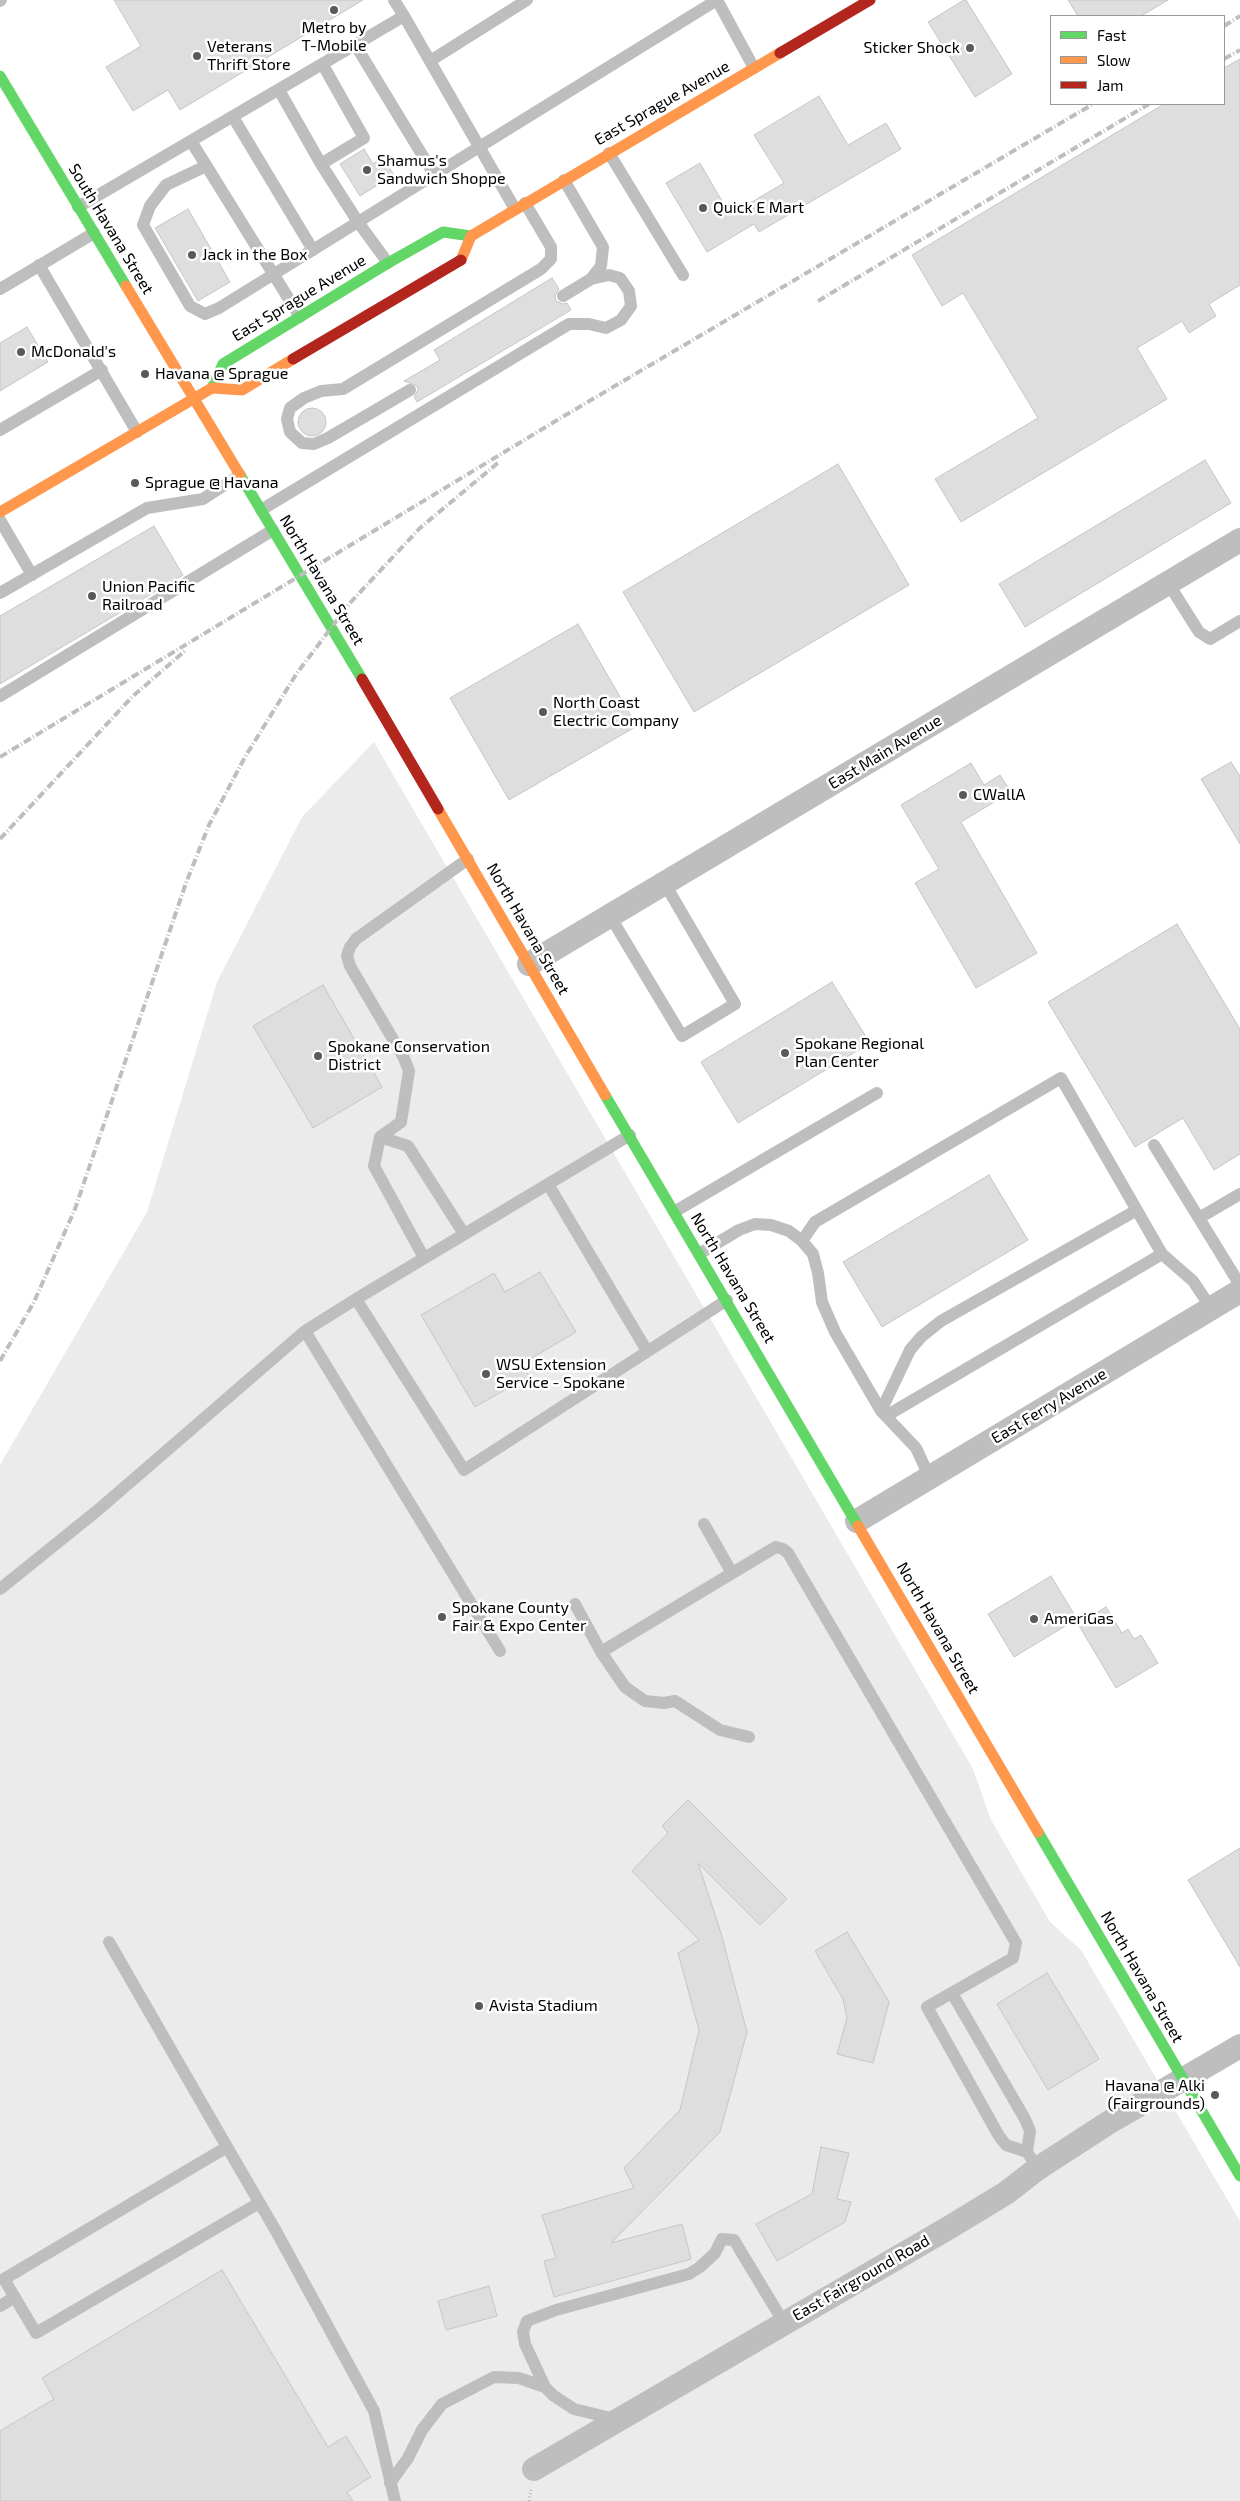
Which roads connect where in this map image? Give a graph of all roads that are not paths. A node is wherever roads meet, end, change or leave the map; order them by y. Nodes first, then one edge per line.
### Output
1 (394, 0) edge
2 (526, 0) edge
3 (717, 0) edge
4 (870, 0) edge
5 (404, 16) junction
6 (356, 46) junction
7 (430, 61) junction
8 (324, 64) junction
9 (754, 68) junction
10 (0, 76) edge
11 (279, 90) junction
12 (233, 117) junction
13 (191, 141) junction
14 (480, 148) junction
15 (609, 154) junction
16 (321, 164) junction
17 (206, 166) junction
18 (435, 176) junction
19 (564, 180) junction
20 (520, 206) junction
21 (78, 207) junction
22 (358, 222) junction
23 (94, 233) junction
24 (471, 236) junction
25 (313, 250) junction
26 (388, 263) junction
27 (39, 265) junction
28 (274, 274) junction
29 (683, 275) dead end
30 (591, 279) junction
31 (0, 288) edge
32 (563, 296) dead end
33 (300, 317) junction
34 (102, 370) junction
35 (212, 388) junction
36 (410, 390) dead end
37 (194, 399) junction
38 (0, 430) edge
39 (138, 432) junction
40 (240, 475) junction
41 (261, 510) junction
42 (0, 512) edge
43 (0, 520) edge
44 (273, 530) junction
45 (1240, 540) edge
46 (32, 574) junction
47 (1168, 583) junction
48 (0, 593) edge
49 (1240, 621) edge
50 (0, 696) edge
51 (468, 859) junction
52 (664, 884) junction
53 (610, 916) junction
54 (529, 964) junction
55 (877, 1092) dead end
56 (630, 1135) junction
57 (380, 1137) junction
58 (1154, 1145) dead end
59 (548, 1184) junction
60 (1240, 1194) edge
61 (1137, 1210) junction
62 (674, 1212) junction
63 (1199, 1218) junction
64 (464, 1234) junction
65 (802, 1240) junction
66 (699, 1254) junction
67 (1162, 1254) junction
68 (424, 1258) junction
69 (1240, 1285) edge
70 (1240, 1291) edge
71 (356, 1299) junction
72 (727, 1300) junction
73 (1211, 1308) junction
74 (305, 1331) junction
75 (647, 1351) junction
76 (883, 1414) junction
77 (930, 1478) junction
78 (857, 1521) junction
79 (704, 1524) dead end
80 (732, 1573) junction
81 (0, 1589) edge
82 (575, 1604) dead end
83 (500, 1651) dead end
84 (601, 1652) junction
85 (749, 1737) dead end
86 (109, 1942) dead end
87 (952, 1993) junction
88 (1240, 2046) edge
89 (1183, 2080) junction
90 (226, 2147) junction
91 (1032, 2160) junction
92 (1240, 2176) edge
93 (259, 2203) junction
94 (2, 2277) edge
95 (15, 2298) junction
96 (0, 2306) edge
97 (784, 2323) junction
98 (545, 2387) junction
99 (619, 2420) junction
100 (534, 2469) dead end
101 (390, 2483) junction
102 (395, 2501) edge

1 - 5 lane
2 - 7 lane
3 - 9 lane
3 - 14 lane
4 - 9 street, East Sprague Avenue
5 - 6 lane
5 - 7 lane
6 - 8 lane
6 - 18 lane
7 - 14 lane
8 - 11 lane
8 - 16 lane
9 - 15 street, East Sprague Avenue
10 - 21 street, South Havana Street
11 - 12 lane
11 - 16 lane
12 - 13 lane
12 - 25 lane
13 - 17 lane
13 - 21 lane
14 - 18 lane
14 - 20 lane
15 - 19 street, East Sprague Avenue
15 - 29 lane
16 - 22 lane
17 - 28 lane
17 - 28 lane
18 - 22 lane
19 - 20 street, East Sprague Avenue
19 - 30 lane
20 - 24 street, East Sprague Avenue
20 - 36 lane
21 - 23 street, South Havana Street
22 - 25 lane
22 - 26 lane
23 - 27 lane
23 - 37 street, South Havana Street
24 - 26 street, East Sprague Avenue
24 - 35 street
25 - 28 lane
26 - 33 street, East Sprague Avenue
27 - 31 lane
27 - 34 lane
28 - 33 lane
30 - 32 lane
30 - 41 lane
33 - 35 street, East Sprague Avenue
34 - 38 lane
34 - 39 lane
35 - 37 street
37 - 39 street
37 - 40 street, North Havana Street
39 - 42 street
40 - 41 street, North Havana Street
40 - 46 lane
41 - 44 street, North Havana Street
43 - 46 lane
44 - 50 lane
44 - 51 street, North Havana Street
45 - 47 street, East Main Avenue
46 - 48 lane
47 - 49 lane
47 - 52 street, East Main Avenue
51 - 54 street, North Havana Street
51 - 57 lane
52 - 53 street, East Main Avenue
52 - 53 lane
53 - 54 street, East Main Avenue
54 - 56 street, North Havana Street
55 - 62 lane
56 - 59 lane
56 - 62 street, North Havana Street
57 - 64 lane
57 - 68 lane
58 - 63 lane
59 - 64 lane
59 - 75 lane
60 - 63 lane
61 - 65 lane
61 - 67 lane
61 - 76 lane
62 - 66 street, North Havana Street
63 - 69 lane
64 - 68 lane
65 - 66 lane
65 - 76 lane
66 - 72 street, North Havana Street
67 - 73 lane
67 - 76 lane
68 - 71 lane
70 - 73 street, East Ferry Avenue
71 - 74 lane
71 - 75 lane
72 - 75 lane
72 - 78 street, North Havana Street
73 - 77 street, East Ferry Avenue
74 - 81 lane
74 - 83 lane
76 - 77 lane
77 - 78 street, East Ferry Avenue
78 - 89 street, North Havana Street
79 - 80 lane
80 - 84 lane
80 - 87 lane
82 - 84 lane
84 - 85 lane
86 - 90 lane
87 - 91 lane
87 - 91 lane
88 - 89 street, East Fairground Road
89 - 91 street, East Fairground Road
89 - 92 street, North Havana Street
90 - 93 lane
90 - 94 lane
91 - 97 street, East Fairground Road
93 - 95 lane
93 - 101 lane
94 - 95 lane
95 - 96 lane
97 - 98 lane
97 - 99 street, East Fairground Road
98 - 99 lane
98 - 101 lane
99 - 100 street, East Fairground Road
101 - 102 lane

